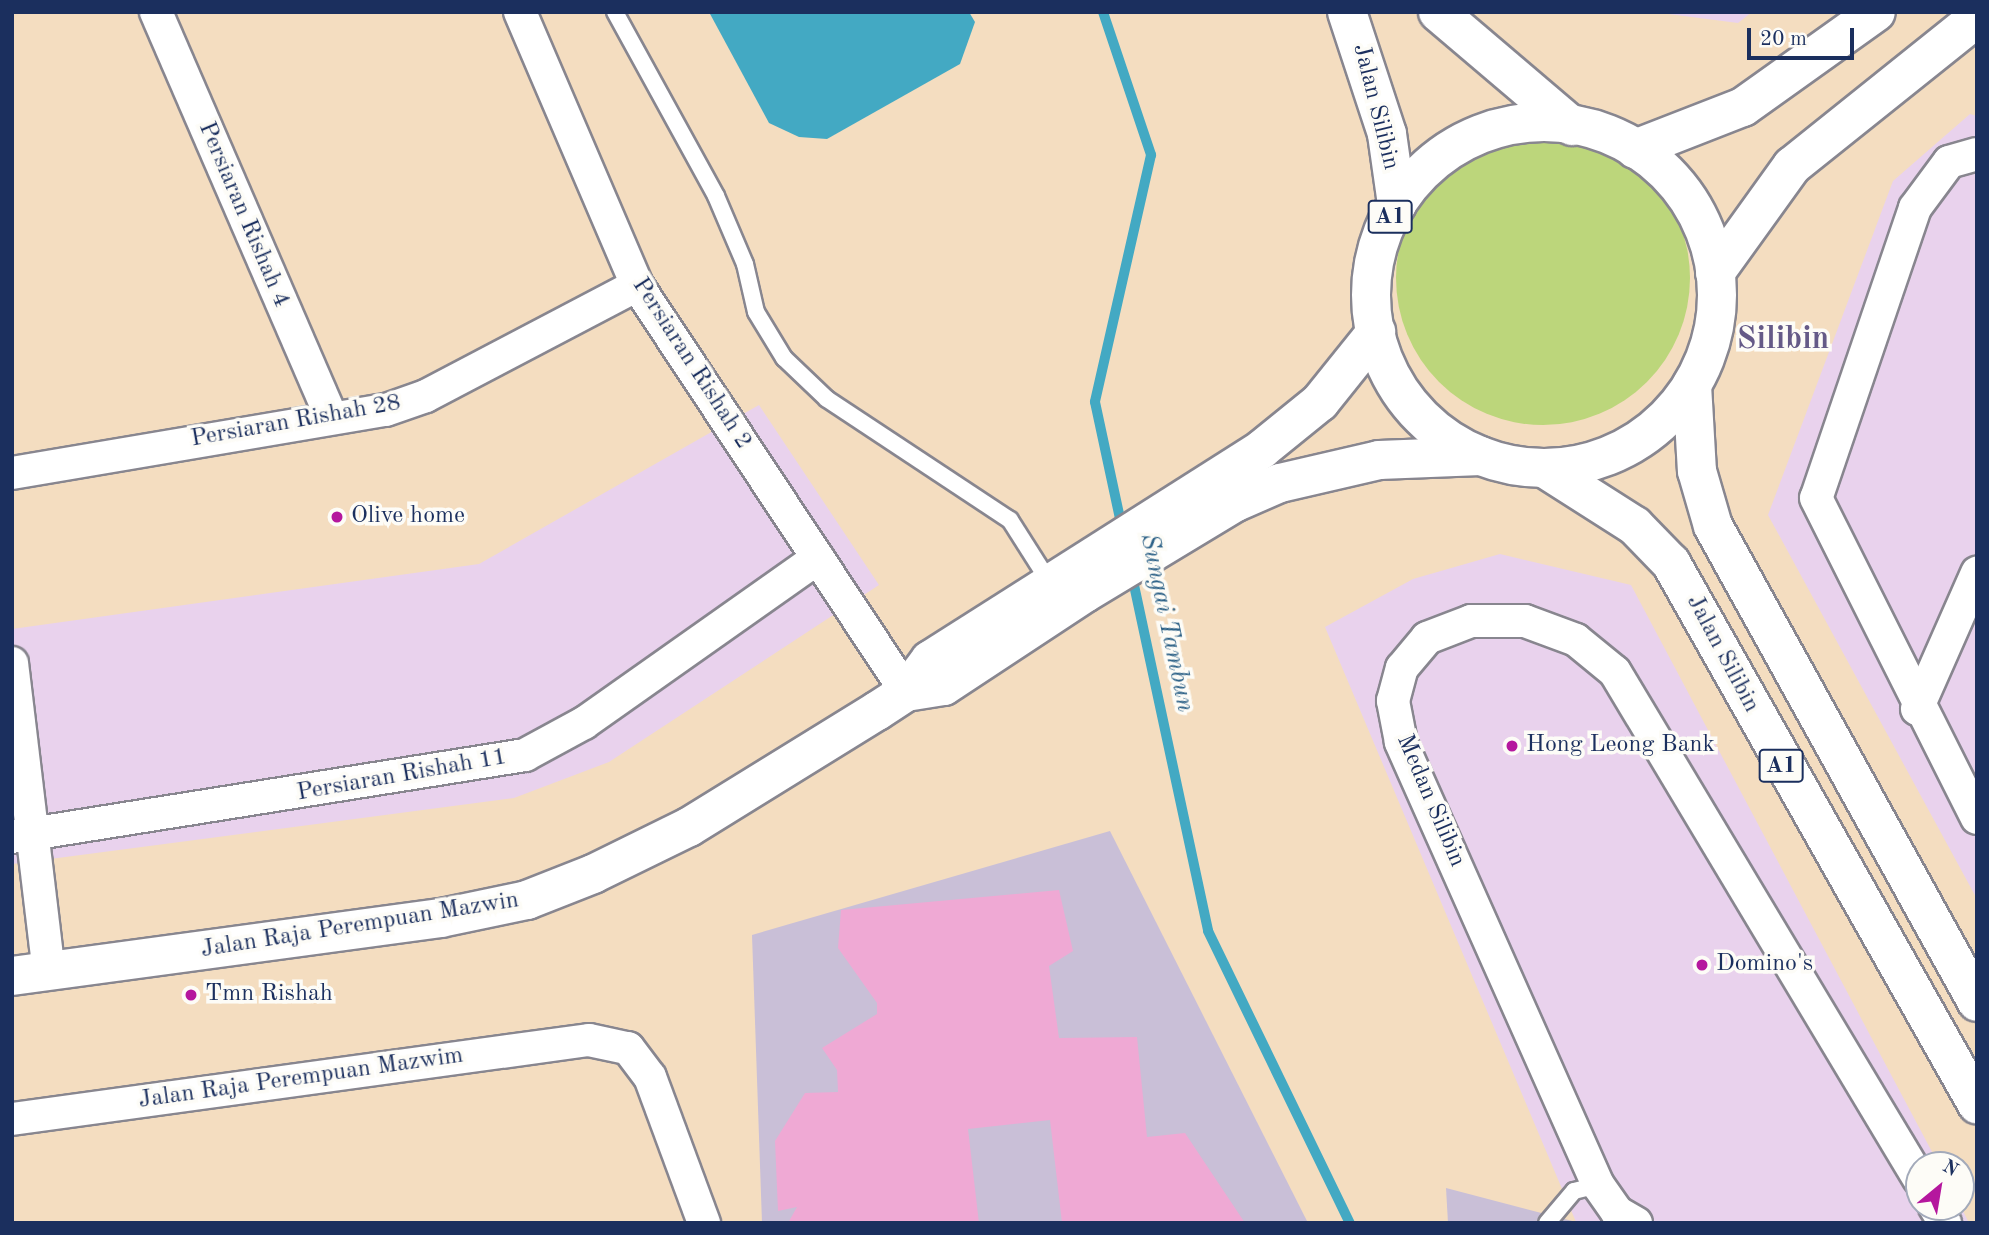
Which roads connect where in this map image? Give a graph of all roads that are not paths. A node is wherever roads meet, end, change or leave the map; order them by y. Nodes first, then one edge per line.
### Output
1 (156, 12) edge
2 (520, 12) edge
3 (615, 12) edge
4 (1347, 12) edge
5 (1438, 12) edge
6 (1876, 12) edge
7 (1977, 18) edge
8 (1572, 126) junction
9 (1635, 149) junction
10 (1977, 154) edge
11 (1397, 204) junction
12 (1716, 273) junction
13 (637, 285) junction
14 (1376, 332) junction
15 (1692, 385) junction
16 (331, 417) junction
17 (1481, 456) junction
18 (1544, 468) junction
19 (12, 473) edge
20 (1228, 489) junction
21 (818, 558) junction
22 (1977, 573) edge
23 (1068, 582) junction
24 (12, 663) edge
25 (906, 692) junction
26 (1917, 709) junction
27 (1977, 818) edge
28 (23, 836) edge
29 (31, 974) edge
30 (1977, 1002) edge
31 (1977, 1104) edge
32 (12, 1119) edge
33 (1905, 1156) edge
34 (1598, 1185) junction
35 (704, 1223) edge
36 (1547, 1223) edge
37 (1636, 1223) edge

1 - 16 street, Persiaran Rishah 4
2 - 13 street, Persiaran Rishah 2
3 - 23 lane
4 - 11 main road, Jalan Silibin
5 - 8 main road
6 - 9 main road
7 - 12 main road
8 - 9 main road, A1
8 - 11 main road, A1
9 - 12 main road, A1
10 - 26 street
11 - 14 main road, A1
12 - 15 main road, A1
13 - 16 street, Persiaran Rishah 28
13 - 21 street, Persiaran Rishah 2
14 - 17 main road, A1
14 - 20 main road, Jalan Raja Perempuan Mazwin
15 - 18 main road, A1
15 - 30 main road, A1
16 - 19 street, Persiaran Rishah 28
17 - 18 main road, A1
17 - 20 main road, Jalan Raja Perempuan Mazwin
18 - 31 main road, Jalan Silibin / A1
20 - 23 main road, Jalan Raja Perempuan Mazwin
21 - 25 street, Persiaran Rishah 2
21 - 28 street, Persiaran Rishah 11
22 - 26 street
23 - 25 main road, Jalan Raja Perempuan Mazwin
24 - 28 street
25 - 29 main road, Jalan Raja Perempuan Mazwin
26 - 27 street
28 - 29 street
32 - 35 street, Jalan Raja Perempuan Mazwim
33 - 34 street, Medan Silibin
34 - 36 lane
34 - 37 street, Medan Silibin

